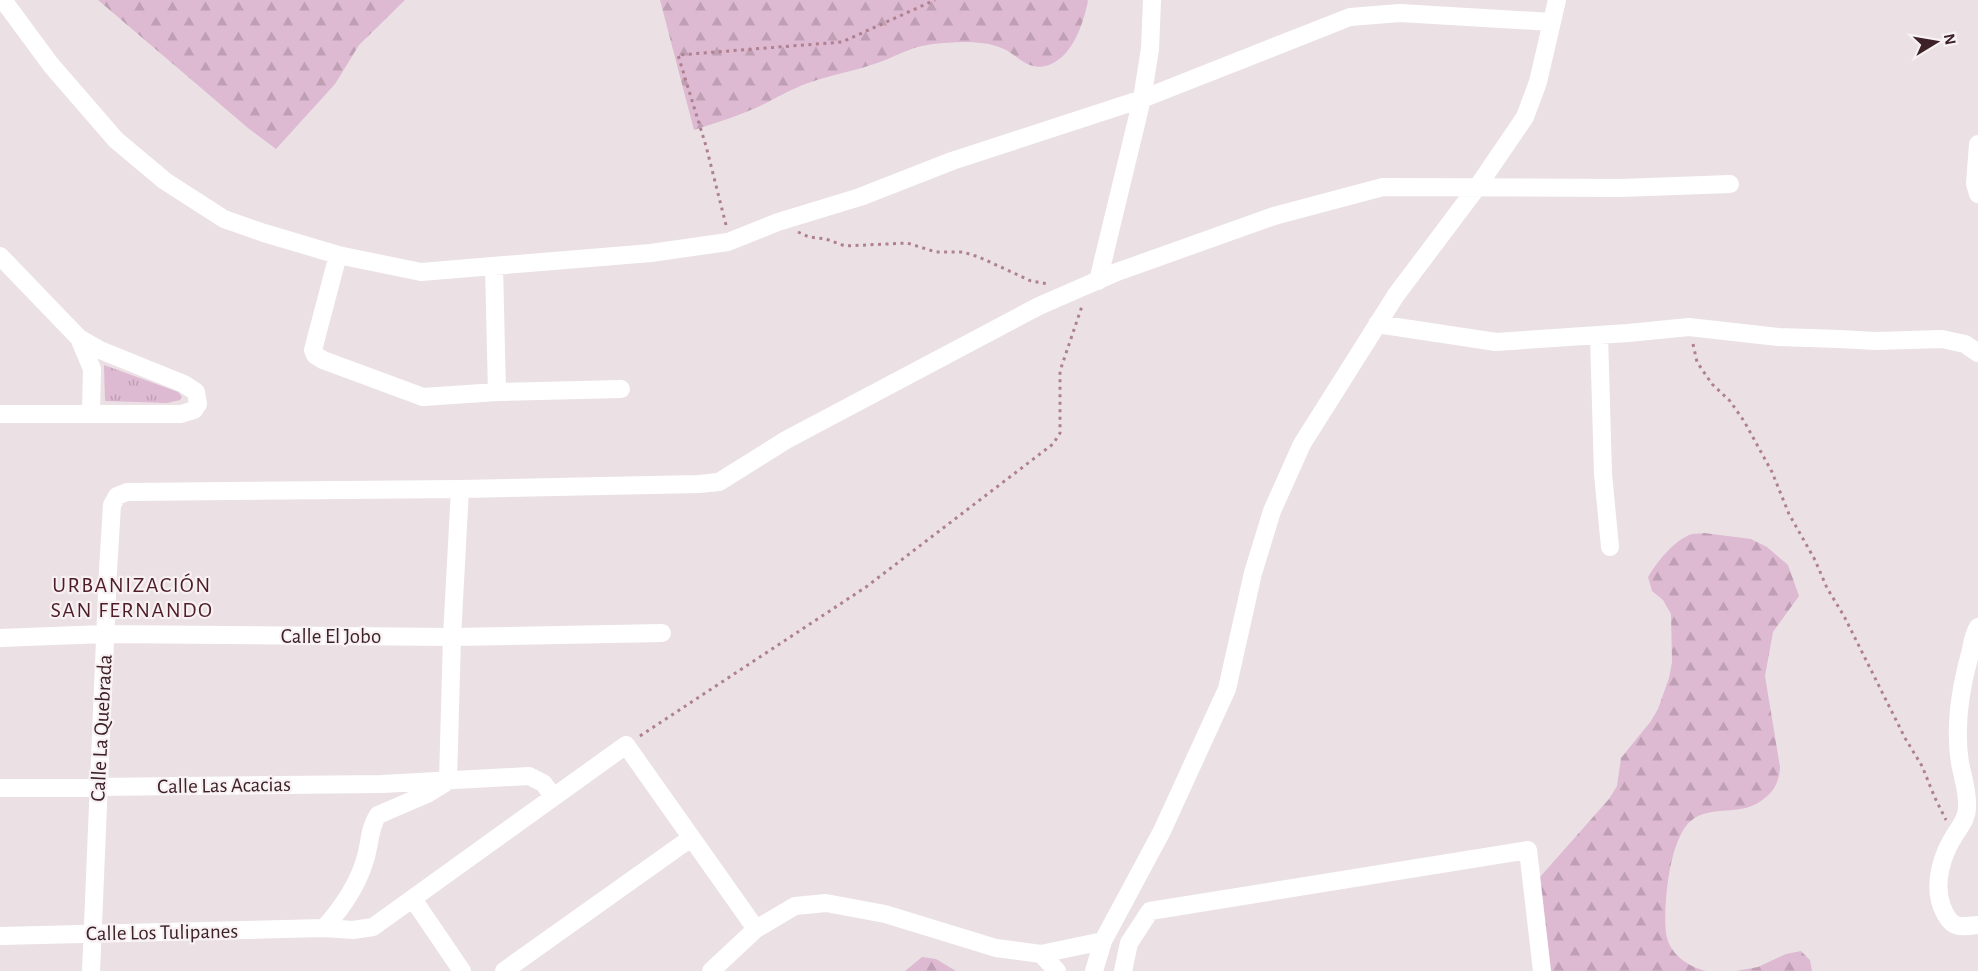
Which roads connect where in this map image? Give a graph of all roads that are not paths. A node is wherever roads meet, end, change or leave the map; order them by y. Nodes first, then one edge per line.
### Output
1 (3, 0) edge
2 (1152, 0) edge
3 (1557, 0) edge
4 (1552, 22) junction
5 (1142, 99) junction
6 (1978, 144) edge
7 (1730, 184) dead end
8 (1478, 186) junction
9 (1978, 194) edge
10 (338, 255) junction
11 (0, 256) edge
12 (494, 266) junction
13 (1094, 283) junction
14 (1377, 324) junction
15 (1599, 335) junction
16 (79, 338) junction
17 (1978, 353) edge
18 (621, 389) dead end
19 (497, 392) junction
20 (91, 413) junction
21 (0, 414) edge
22 (460, 489) junction
23 (1610, 547) dead end
24 (1978, 627) edge
25 (662, 633) dead end
26 (105, 634) junction
27 (452, 637) junction
28 (0, 638) edge
29 (448, 781) junction
30 (98, 786) junction
31 (0, 788) edge
32 (554, 797) junction
33 (691, 838) junction
34 (414, 899) junction
35 (1978, 925) edge
36 (324, 928) junction
37 (756, 929) junction
38 (92, 934) junction
39 (0, 936) edge
40 (1103, 941) junction
41 (1041, 954) junction
42 (91, 971) edge
43 (462, 971) edge
44 (504, 971) edge
45 (711, 971) edge
46 (1057, 971) edge
47 (1094, 971) edge
48 (1123, 971) edge
49 (1542, 971) edge

1 - 10 street
2 - 5 street
3 - 4 street
4 - 5 street
4 - 8 street
5 - 12 street
5 - 13 street
6 - 9 street
7 - 8 street
8 - 13 street
8 - 14 street
10 - 12 street
10 - 19 street
11 - 16 street
12 - 19 street
13 - 22 street
14 - 15 street
14 - 40 street
15 - 17 street
15 - 23 street
16 - 20 street
16 - 20 street
18 - 19 street
20 - 21 street
22 - 26 street, Calle La Quebrada
22 - 27 street
24 - 35 street
25 - 27 street, Calle El Jobo
26 - 27 street, Calle El Jobo
26 - 28 street, Calle El Jobo
26 - 30 street, Calle La Quebrada
27 - 29 street
29 - 30 street, Calle Las Acacias
29 - 32 street, Calle Las Acacias
29 - 36 street
30 - 31 street, Calle Las Acacias
30 - 38 street, Calle La Quebrada
32 - 33 street, Calle Los Tulipanes
32 - 34 street, Calle Los Tulipanes
33 - 37 street
33 - 44 street
34 - 36 street, Calle Los Tulipanes
34 - 43 street
36 - 38 street, Calle Los Tulipanes
37 - 41 street
37 - 45 street
38 - 39 street, Calle Los Tulipanes
38 - 42 street, Calle La Quebrada
40 - 41 street
40 - 47 street
41 - 46 street
48 - 49 street

